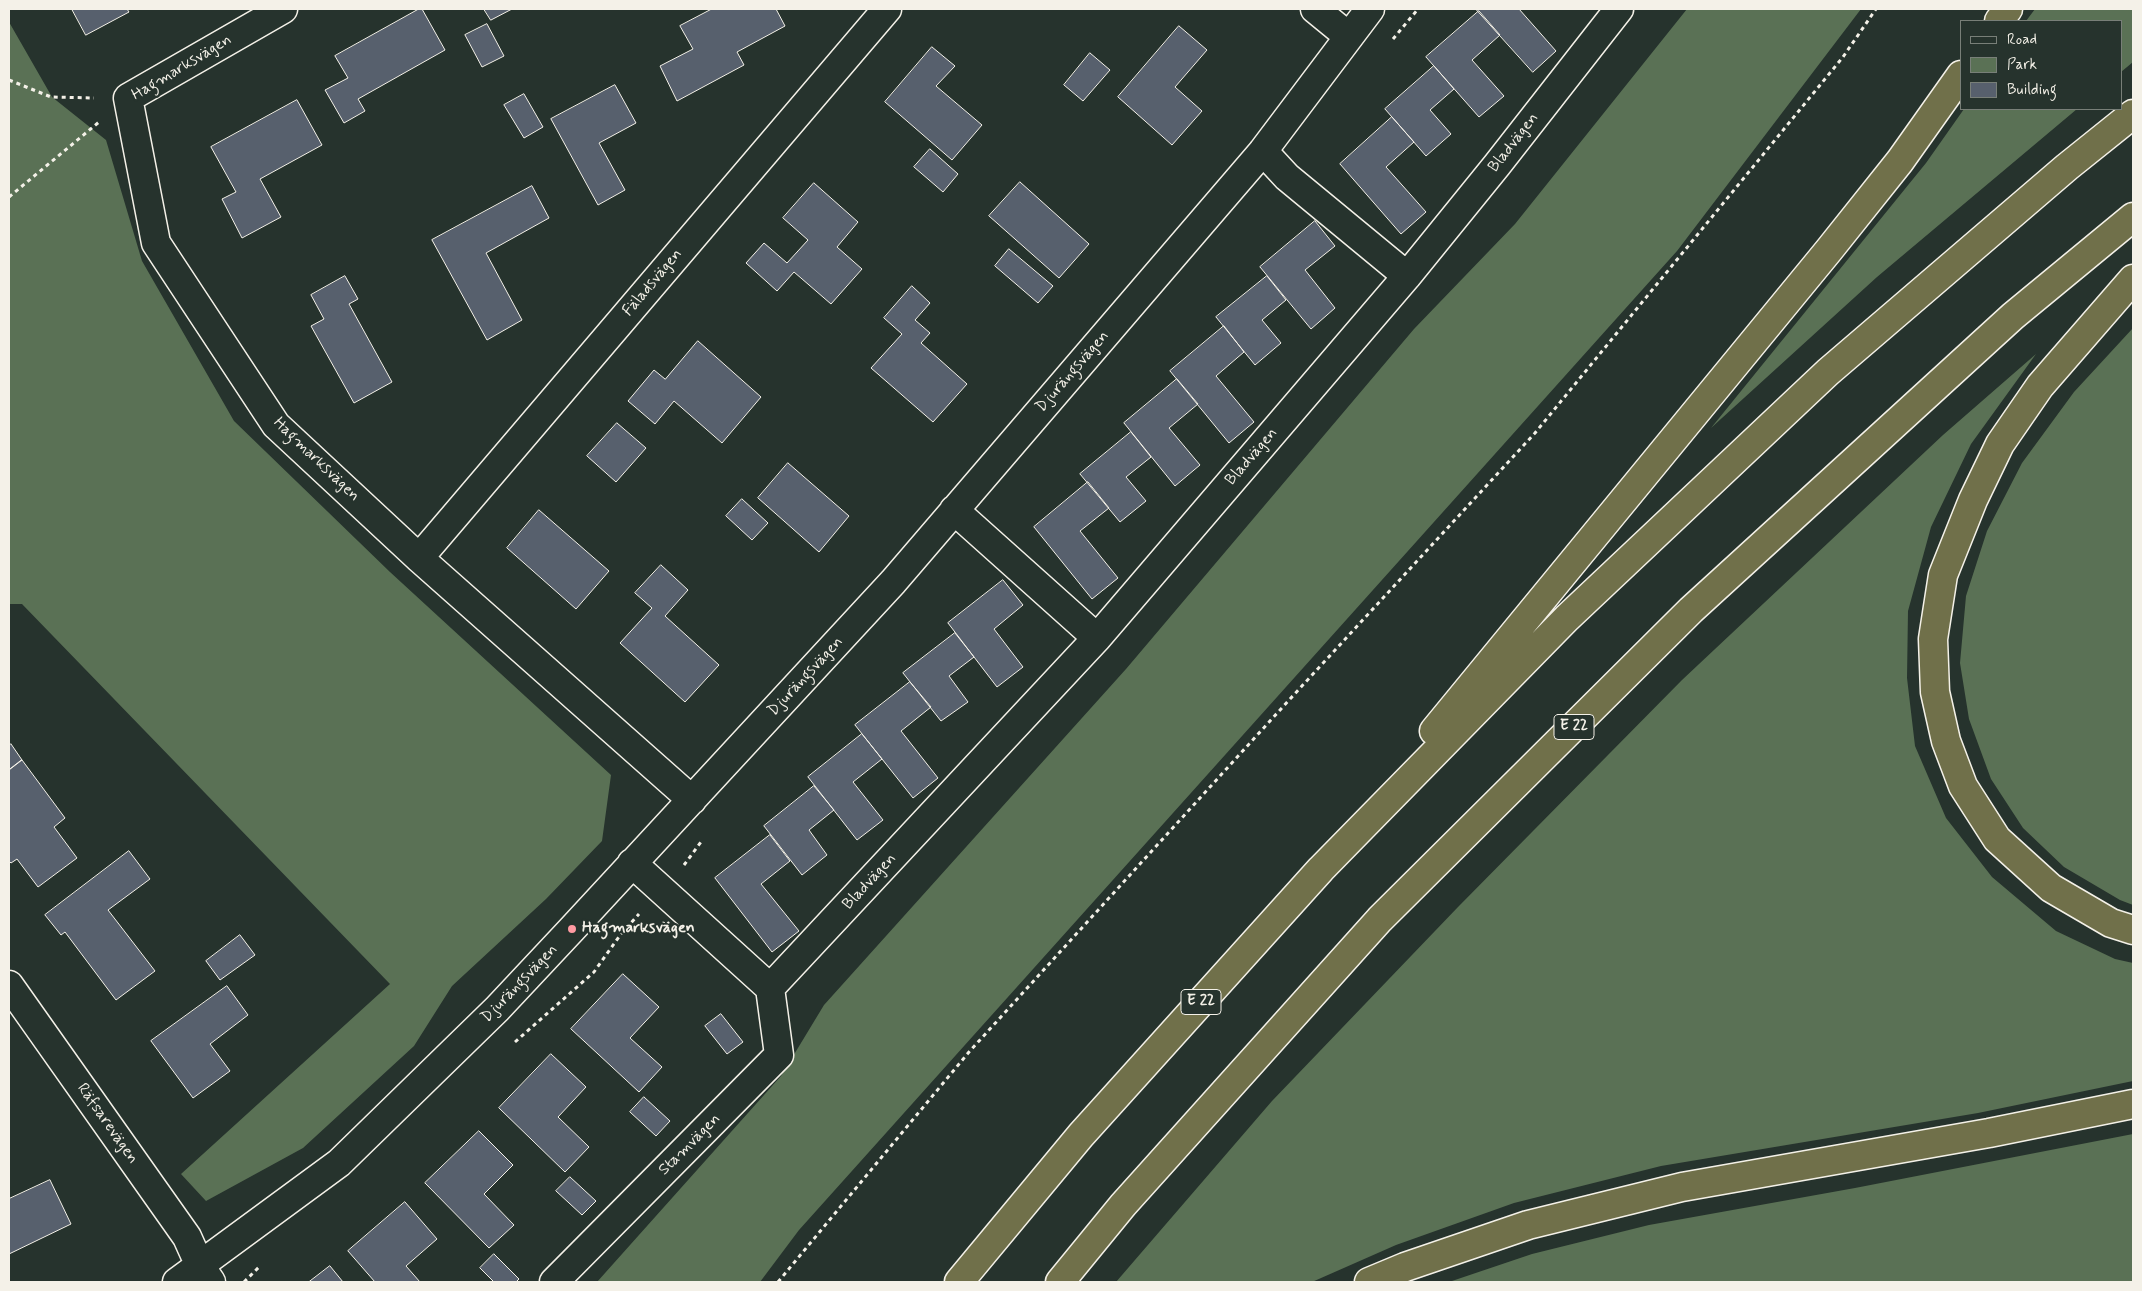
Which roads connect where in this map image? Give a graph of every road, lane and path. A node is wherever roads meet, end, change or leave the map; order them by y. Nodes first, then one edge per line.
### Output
1 (283, 9) edge
2 (887, 9) edge
3 (1315, 9) edge
4 (1370, 9) edge
5 (1619, 9) edge
6 (1876, 9) edge
7 (2008, 9) edge
8 (2000, 20) edge
9 (1348, 36) junction
10 (1960, 76) edge
11 (9, 80) edge
12 (128, 98) junction
13 (2133, 114) edge
14 (1264, 151) junction
15 (9, 197) edge
16 (2133, 217) edge
17 (1407, 276) junction
18 (2133, 278) edge
19 (954, 510) junction
20 (420, 558) junction
21 (1097, 638) junction
22 (692, 800) junction
23 (632, 863) junction
24 (1321, 869) junction
25 (2133, 930) edge
26 (9, 985) edge
27 (770, 988) junction
28 (2133, 1104) edge
29 (206, 1274) edge
30 (177, 1282) edge
31 (554, 1282) edge
32 (778, 1282) edge
33 (958, 1282) edge
34 (1060, 1282) edge
35 (1369, 1282) edge

1 - 12 street, Hagmarksvägen
2 - 20 street, Fäladsvägen
3 - 9 street
4 - 9 street, Djurängsvägen
5 - 17 street, Bladvägen
6 - 32 path
7 - 8 highway
9 - 14 street, Djurängsvägen
10 - 24 highway
11 - 12 path
12 - 15 path
12 - 20 street, Hagmarksvägen
13 - 24 highway, E 22
14 - 17 street
14 - 19 street, Djurängsvägen
16 - 34 highway, E 22
17 - 21 street, Bladvägen
18 - 25 highway
19 - 21 street
19 - 22 street, Djurängsvägen
20 - 22 street, Hagmarksvägen
21 - 27 street, Bladvägen
22 - 23 street, Djurängsvägen
23 - 27 street
23 - 29 street, Djurängsvägen
24 - 33 highway, E 22
26 - 29 street, Räfsarevägen
27 - 31 street, Stamvägen
28 - 35 highway
29 - 30 street, Djurängsvägen

